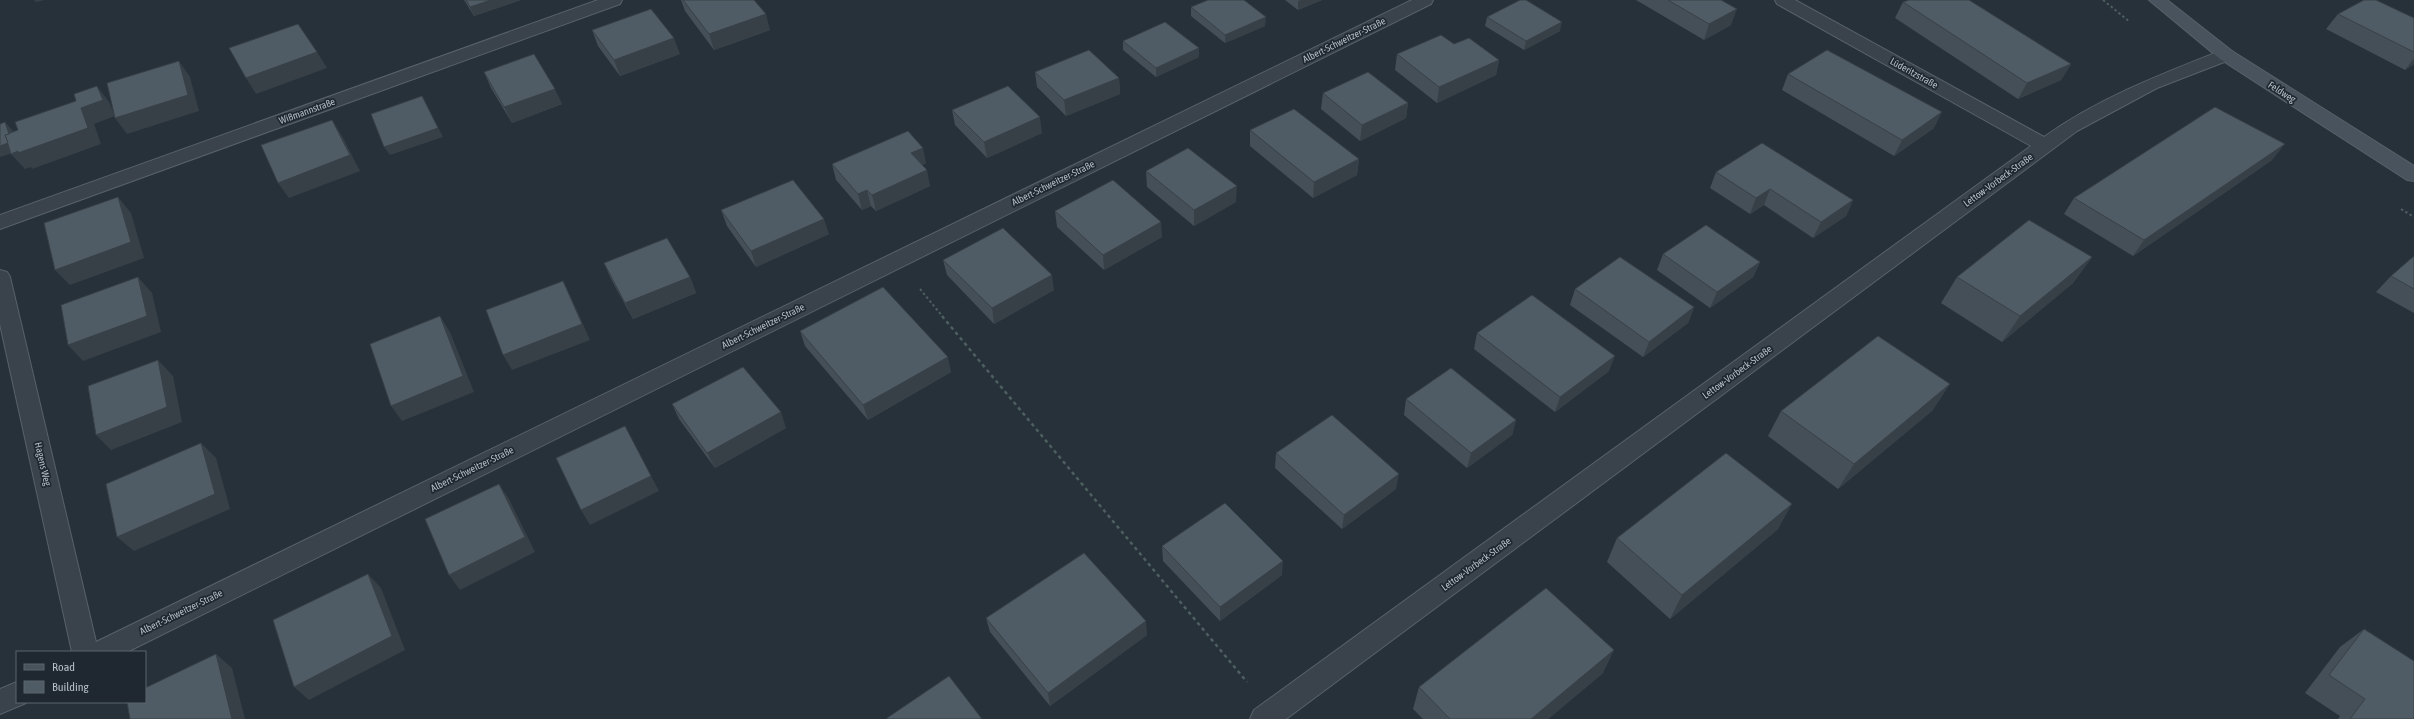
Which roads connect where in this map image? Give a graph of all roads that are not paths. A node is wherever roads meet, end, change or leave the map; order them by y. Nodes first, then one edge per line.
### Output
1 (1425, 0) edge
2 (1783, 0) edge
3 (2157, 0) edge
4 (603, 2) edge
5 (2226, 55) junction
6 (2045, 146) junction
7 (2414, 175) edge
8 (0, 222) edge
9 (0, 277) edge
10 (85, 651) edge
11 (103, 651) edge
12 (16, 694) edge
13 (0, 702) edge
14 (1269, 716) edge

1 - 11 street, Albert-Schweitzer-Straße
2 - 6 street, Lüderitzstraße
3 - 5 street, Feldweg
4 - 8 street, Wißmannstraße
5 - 6 street, Lettow-Vorbeck-Straße
5 - 7 street, Feldweg
6 - 14 street, Lettow-Vorbeck-Straße
9 - 10 street, Hagens Weg
12 - 13 street

